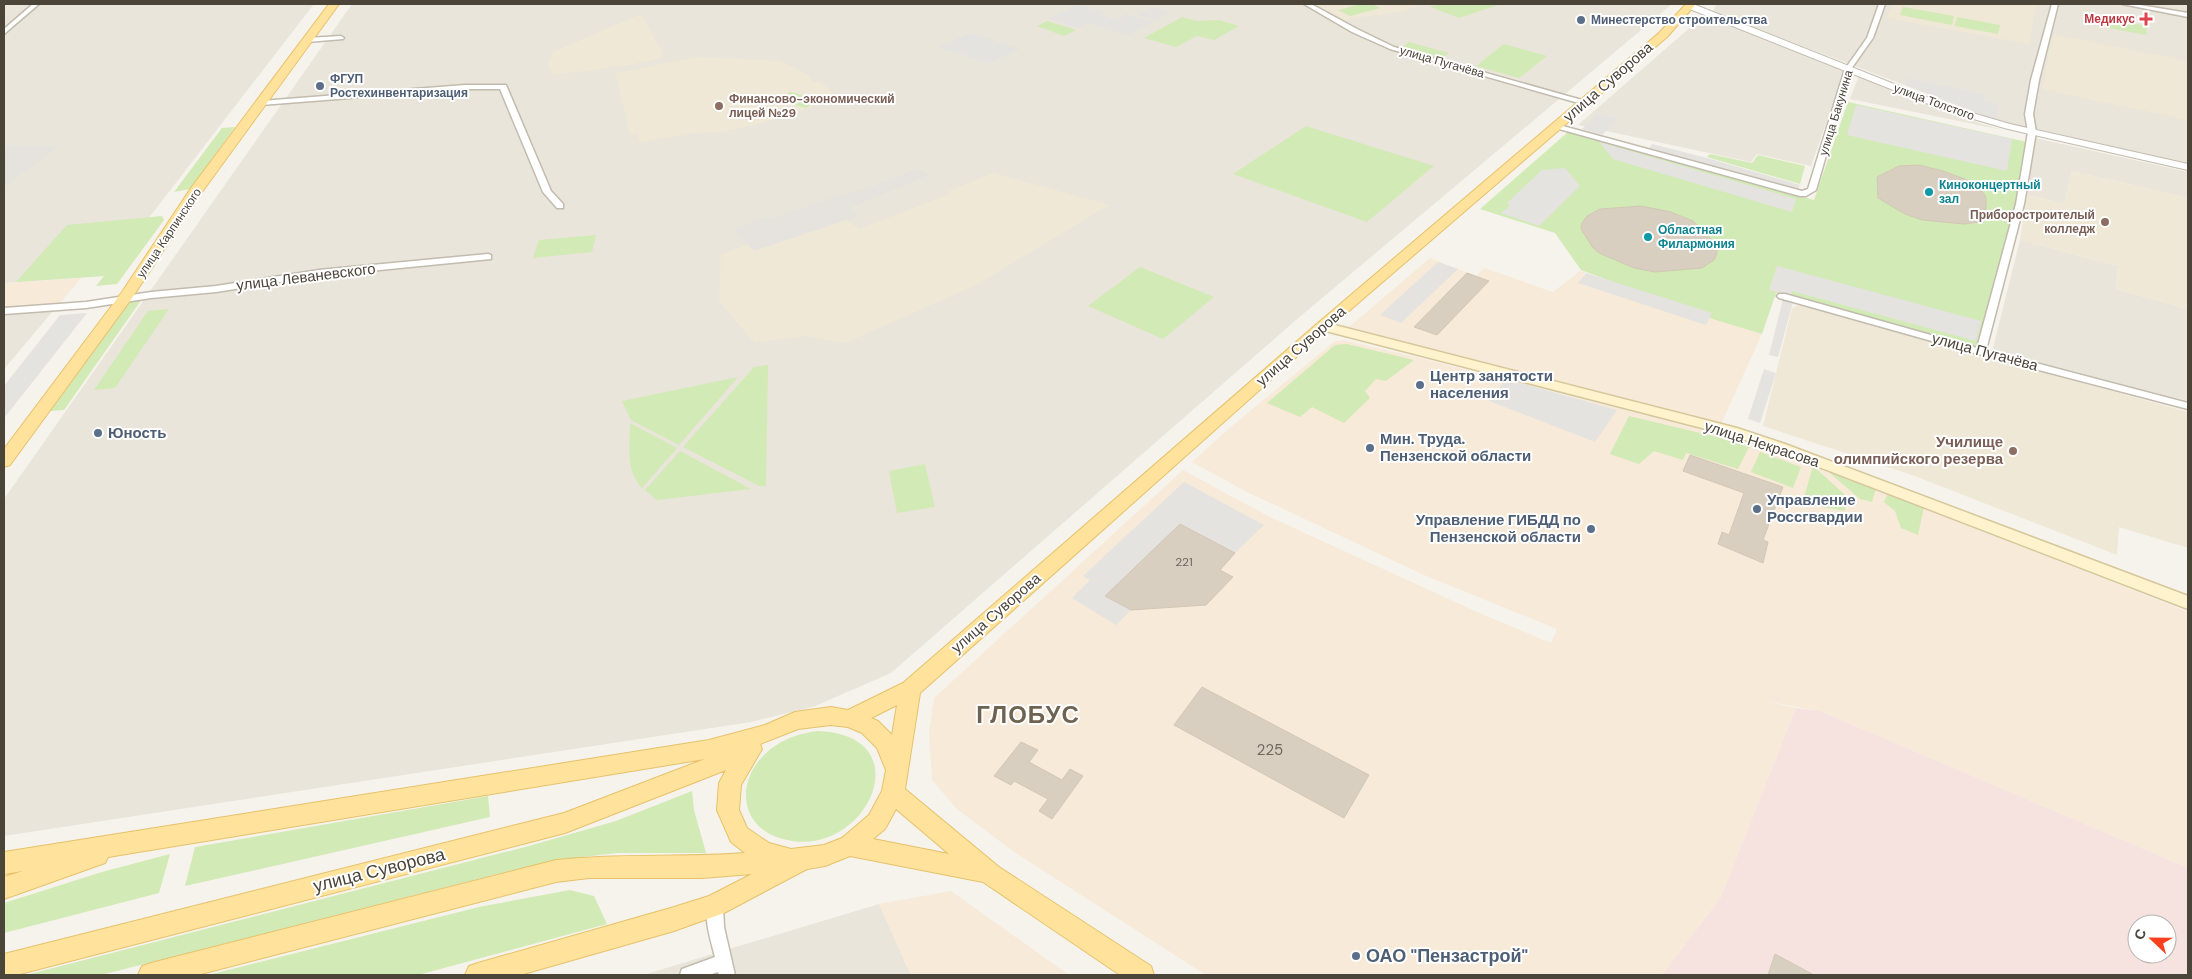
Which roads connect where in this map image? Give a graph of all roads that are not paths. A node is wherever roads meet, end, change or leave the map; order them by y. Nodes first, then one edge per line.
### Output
1 (36, 4) edge
2 (334, 4) edge
3 (1307, 4) edge
4 (1882, 4) edge
5 (2054, 4) edge
6 (2124, 4) edge
7 (1690, 5) edge
8 (2188, 15) edge
9 (4, 32) edge
10 (341, 38) dead end
11 (307, 40) junction
12 (1848, 69) junction
13 (1585, 102) junction
14 (261, 104) junction
15 (1556, 127) junction
16 (2032, 132) junction
17 (2188, 168) edge
18 (560, 206) dead end
19 (488, 257) dead end
20 (1782, 296) dead end
21 (123, 299) junction
22 (4, 311) edge
23 (1323, 326) junction
24 (1981, 352) junction
25 (2188, 406) edge
26 (4, 462) edge
27 (2188, 603) edge
28 (910, 689) junction
29 (850, 718) junction
30 (769, 733) junction
31 (747, 752) junction
32 (896, 769) junction
33 (893, 794) junction
34 (147, 840) junction
35 (850, 845) junction
36 (802, 859) junction
37 (4, 863) edge
38 (990, 874) junction
39 (4, 888) edge
40 (715, 905) junction
41 (4, 966) edge
42 (725, 969) edge
43 (150, 975) edge
44 (478, 975) edge
45 (688, 975) edge
46 (1142, 975) edge

1 - 9 street
2 - 11 main road, улица Карпинского
3 - 13 street, улица Пугачёва
4 - 12 street, улица Бакунина
5 - 16 street
6 - 8 street
7 - 12 street, улица Толстого
7 - 13 main road, улица Суворова
10 - 11 street
11 - 14 main road, улица Карпинского
12 - 15 street, улица Бакунина
12 - 16 street, улица Толстого
13 - 15 main road, улица Суворова
14 - 18 street
14 - 21 main road, улица Карпинского
15 - 23 main road, улица Суворова
16 - 17 street, улица Толстого
16 - 24 street
19 - 21 street, улица Леваневского
20 - 24 street, улица Пугачёва
21 - 22 street, улица Леваневского
21 - 26 main road, улица Карпинского
23 - 27 main road, улица Некрасова
23 - 28 main road, улица Суворова
24 - 25 street, улица Пугачёва
28 - 29 main road, улица Суворова
28 - 32 main road
29 - 30 main road
29 - 32 main road
30 - 31 main road
30 - 34 main road
31 - 36 main road
31 - 41 main road, улица Суворова
32 - 33 main road
33 - 35 main road
33 - 38 main road
34 - 37 main road
34 - 39 main road
35 - 36 main road
35 - 38 main road
36 - 40 main road
36 - 43 main road
38 - 46 main road
40 - 42 street
40 - 44 main road
42 - 45 street

